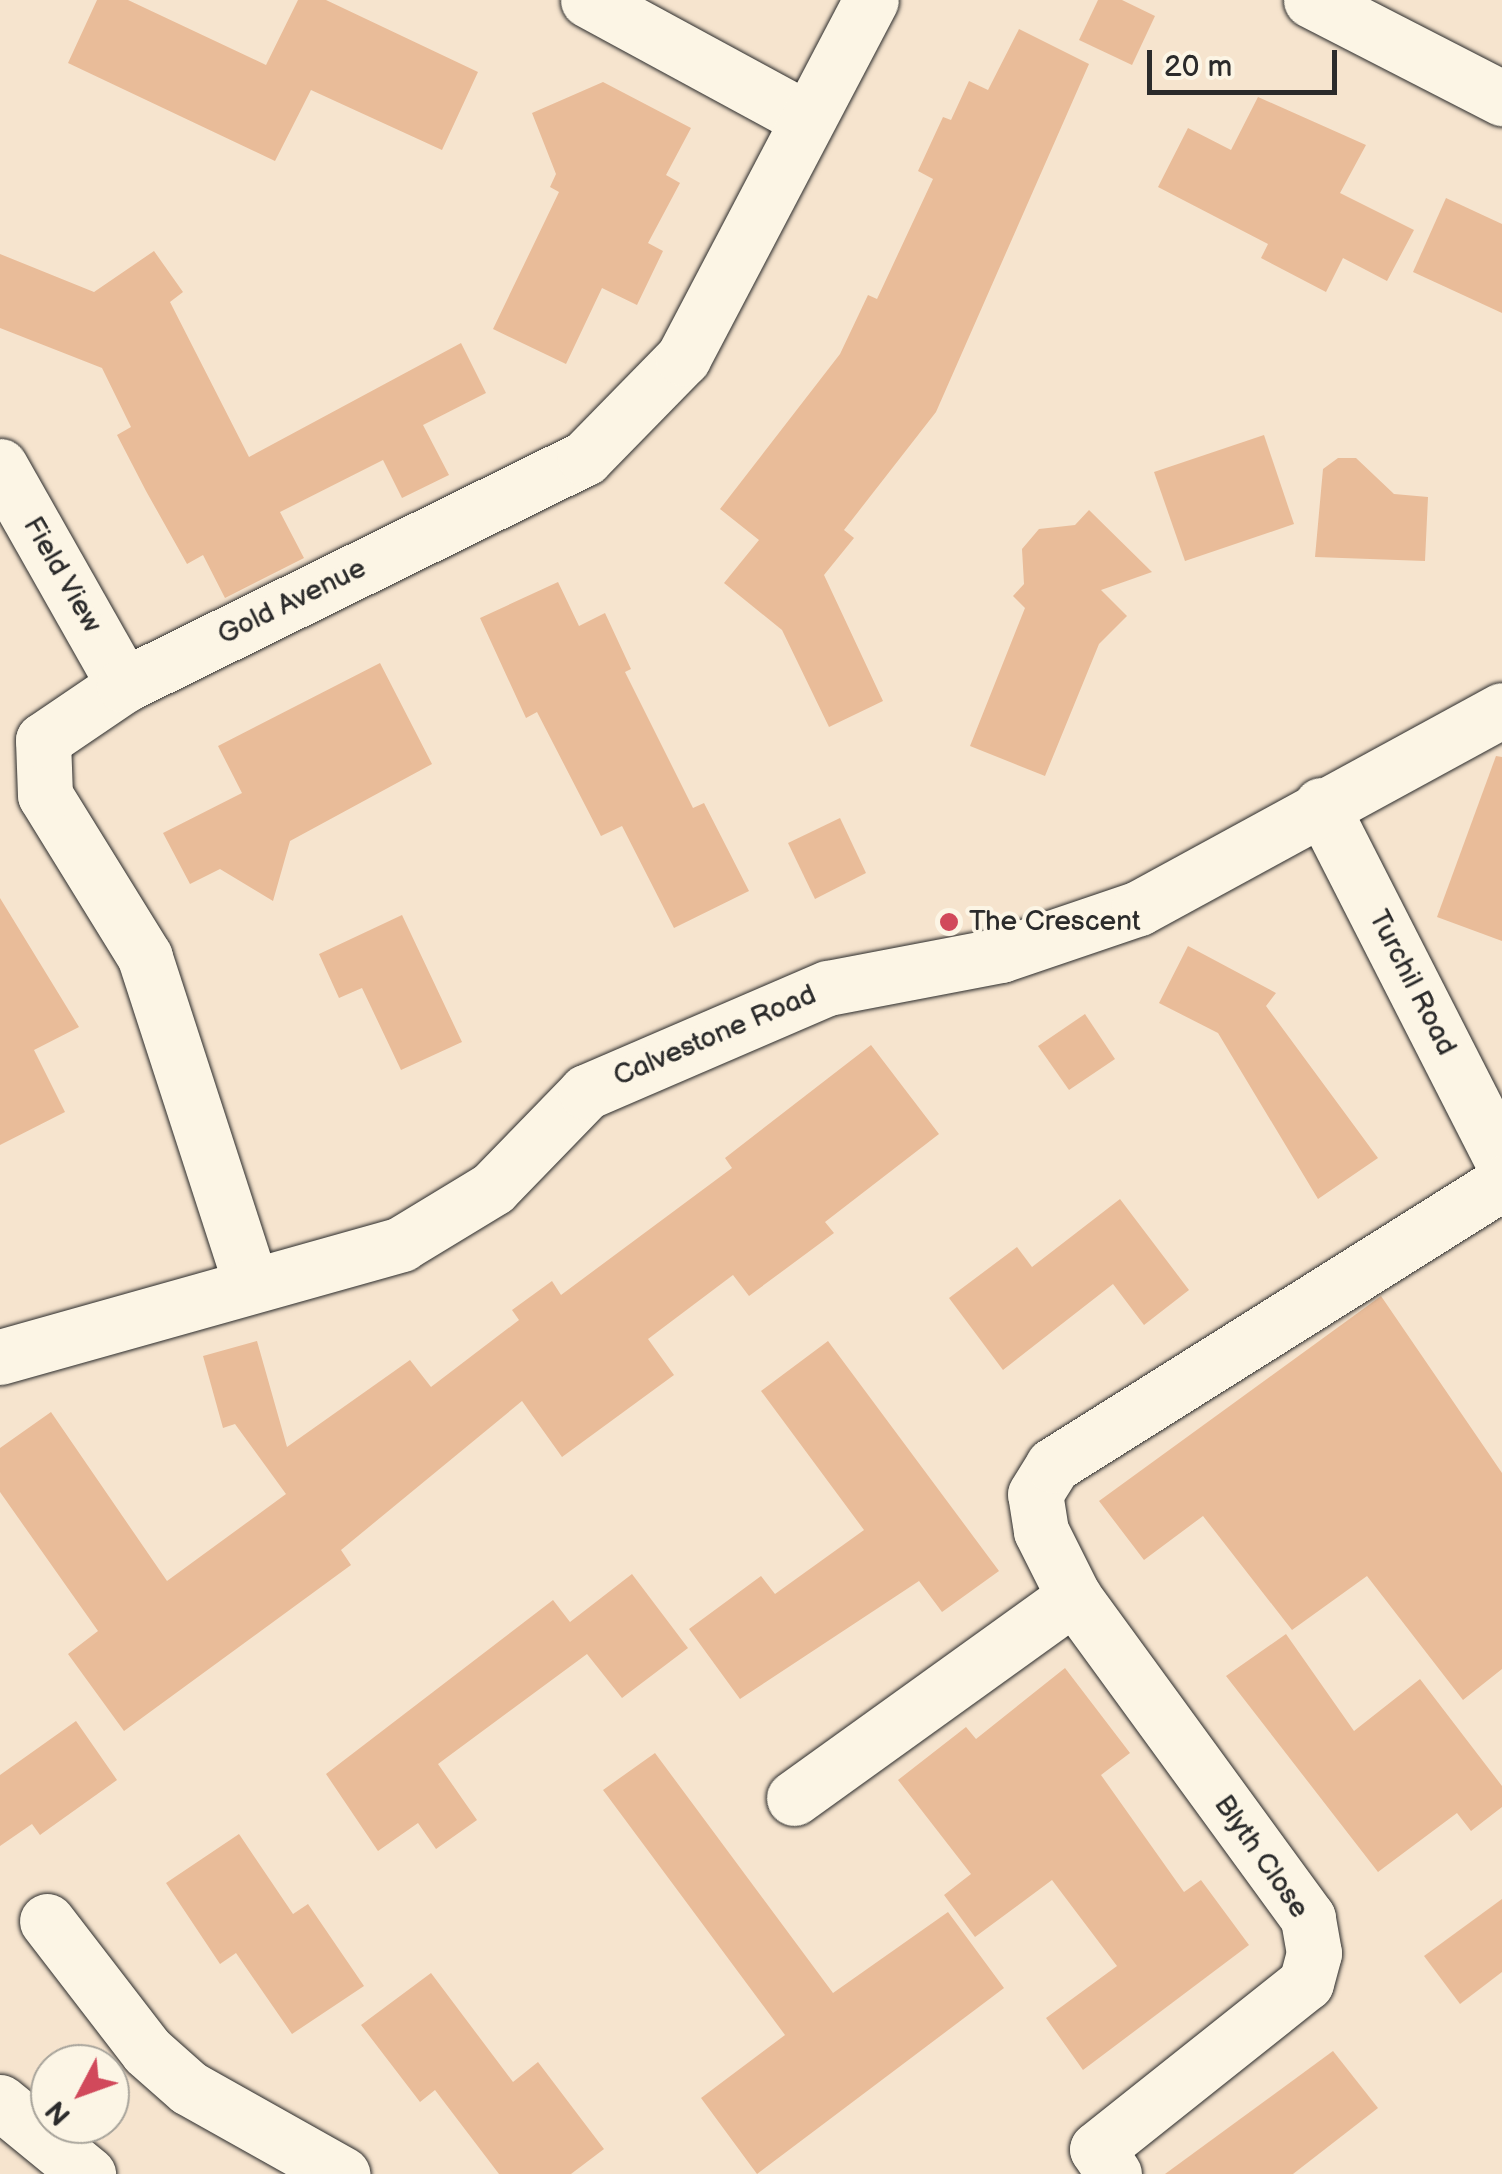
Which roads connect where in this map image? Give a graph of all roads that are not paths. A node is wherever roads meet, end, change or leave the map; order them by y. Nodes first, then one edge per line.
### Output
1 (588, 0) edge
2 (871, 0) edge
3 (1311, 0) edge
4 (1502, 98) edge
5 (807, 118) junction
6 (0, 466) edge
7 (124, 684) junction
8 (1502, 710) edge
9 (1321, 805) junction
10 (1502, 1160) edge
11 (1502, 1184) edge
12 (250, 1281) junction
13 (0, 1358) edge
14 (1074, 1597) junction
15 (794, 1798) dead end
16 (47, 1921) dead end
17 (0, 2102) edge
18 (88, 2174) edge
19 (342, 2174) edge
20 (1114, 2174) edge

1 - 5 street
2 - 5 street, Gold Avenue
3 - 4 street
5 - 7 street, Gold Avenue
6 - 7 street, Field View
7 - 12 street, Gold Avenue
8 - 9 street, Calvestone Road
9 - 10 street, Turchil Road
9 - 12 street, Calvestone Road
11 - 14 street, Blyth Close
12 - 13 street, Calvestone Road
14 - 15 street
14 - 20 street, Blyth Close
16 - 19 street
17 - 18 street

